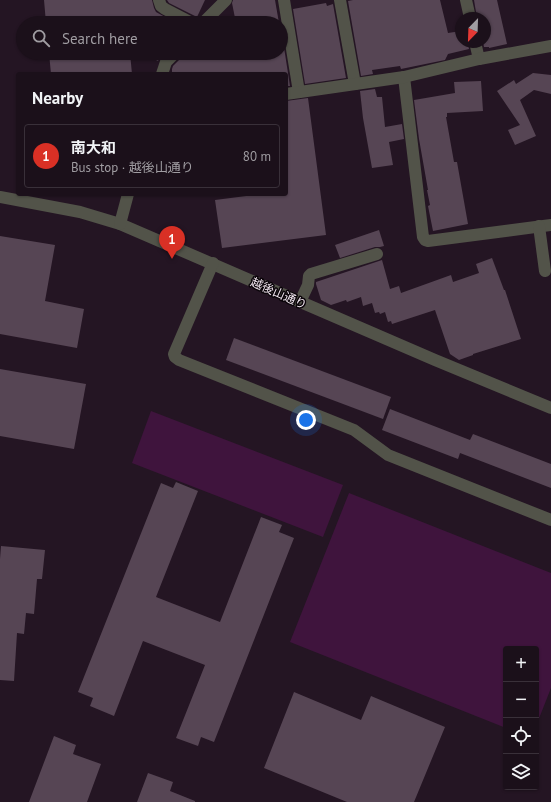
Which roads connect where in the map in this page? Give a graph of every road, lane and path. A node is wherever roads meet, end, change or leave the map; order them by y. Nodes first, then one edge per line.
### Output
1 (159, 0) edge
2 (226, 0) edge
3 (284, 0) edge
4 (340, 0) edge
5 (466, 0) edge
6 (469, 12) edge
7 (178, 16) edge
8 (210, 16) edge
9 (287, 16) edge
10 (288, 25) edge
11 (551, 46) edge
12 (476, 48) edge
13 (478, 59) junction
14 (168, 60) edge
15 (163, 72) edge
16 (404, 76) junction
17 (354, 84) junction
18 (299, 92) junction
19 (288, 94) edge
20 (127, 196) edge
21 (0, 197) edge
22 (120, 224) junction
23 (545, 225) edge
24 (378, 254) dead end
25 (213, 263) junction
26 (545, 271) dead end
27 (300, 302) junction
28 (551, 408) edge
29 (551, 520) edge

1 - 7 street
2 - 8 street
3 - 9 street
4 - 17 street
5 - 6 street
10 - 18 street
11 - 13 street
12 - 13 street
13 - 16 street
14 - 15 street
16 - 17 street
16 - 23 street
17 - 18 street
18 - 19 street
20 - 22 street
21 - 22 street, 越後山通り
22 - 25 street, 越後山通り
23 - 26 street
24 - 27 street
25 - 27 street, 越後山通り
25 - 29 street
27 - 28 street, 越後山通り

